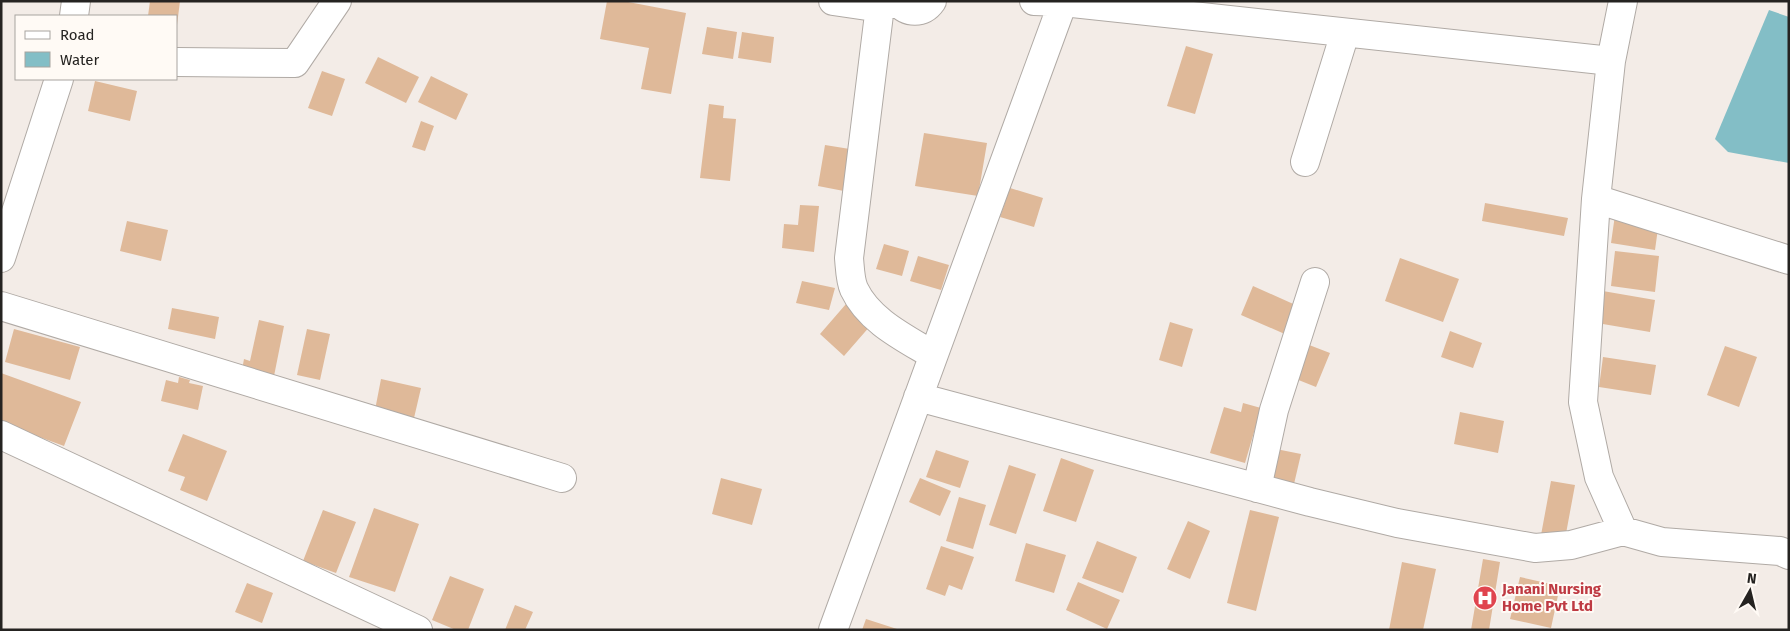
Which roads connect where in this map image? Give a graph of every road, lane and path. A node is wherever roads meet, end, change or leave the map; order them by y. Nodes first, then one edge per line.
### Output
1 (76, 1) edge
2 (337, 1) edge
3 (832, 1) edge
4 (932, 1) edge
5 (1034, 1) edge
6 (1623, 1) edge
7 (1063, 2) edge
8 (892, 3) edge
9 (1150, 6) edge
10 (74, 15) edge
11 (1345, 33) junction
12 (178, 62) edge
13 (1611, 62) junction
14 (59, 80) edge
15 (1305, 162) dead end
16 (1596, 199) junction
17 (1, 258) edge
18 (1789, 260) edge
19 (1315, 282) dead end
20 (1, 306) edge
21 (933, 355) junction
22 (918, 397) junction
23 (1, 435) edge
24 (562, 478) dead end
25 (1257, 488) junction
26 (1623, 530) junction
27 (1789, 555) edge
28 (418, 630) edge
29 (833, 630) edge

1 - 10 street
2 - 12 street
3 - 8 street
4 - 8 street
5 - 7 street
6 - 13 street
7 - 9 street
7 - 21 street
8 - 21 street
9 - 11 street
11 - 13 street
11 - 15 street
13 - 16 street
14 - 17 street
16 - 18 street
16 - 26 street
19 - 25 street
20 - 24 street
21 - 22 street
22 - 25 street
22 - 29 street
23 - 28 street
25 - 26 street
26 - 27 street

